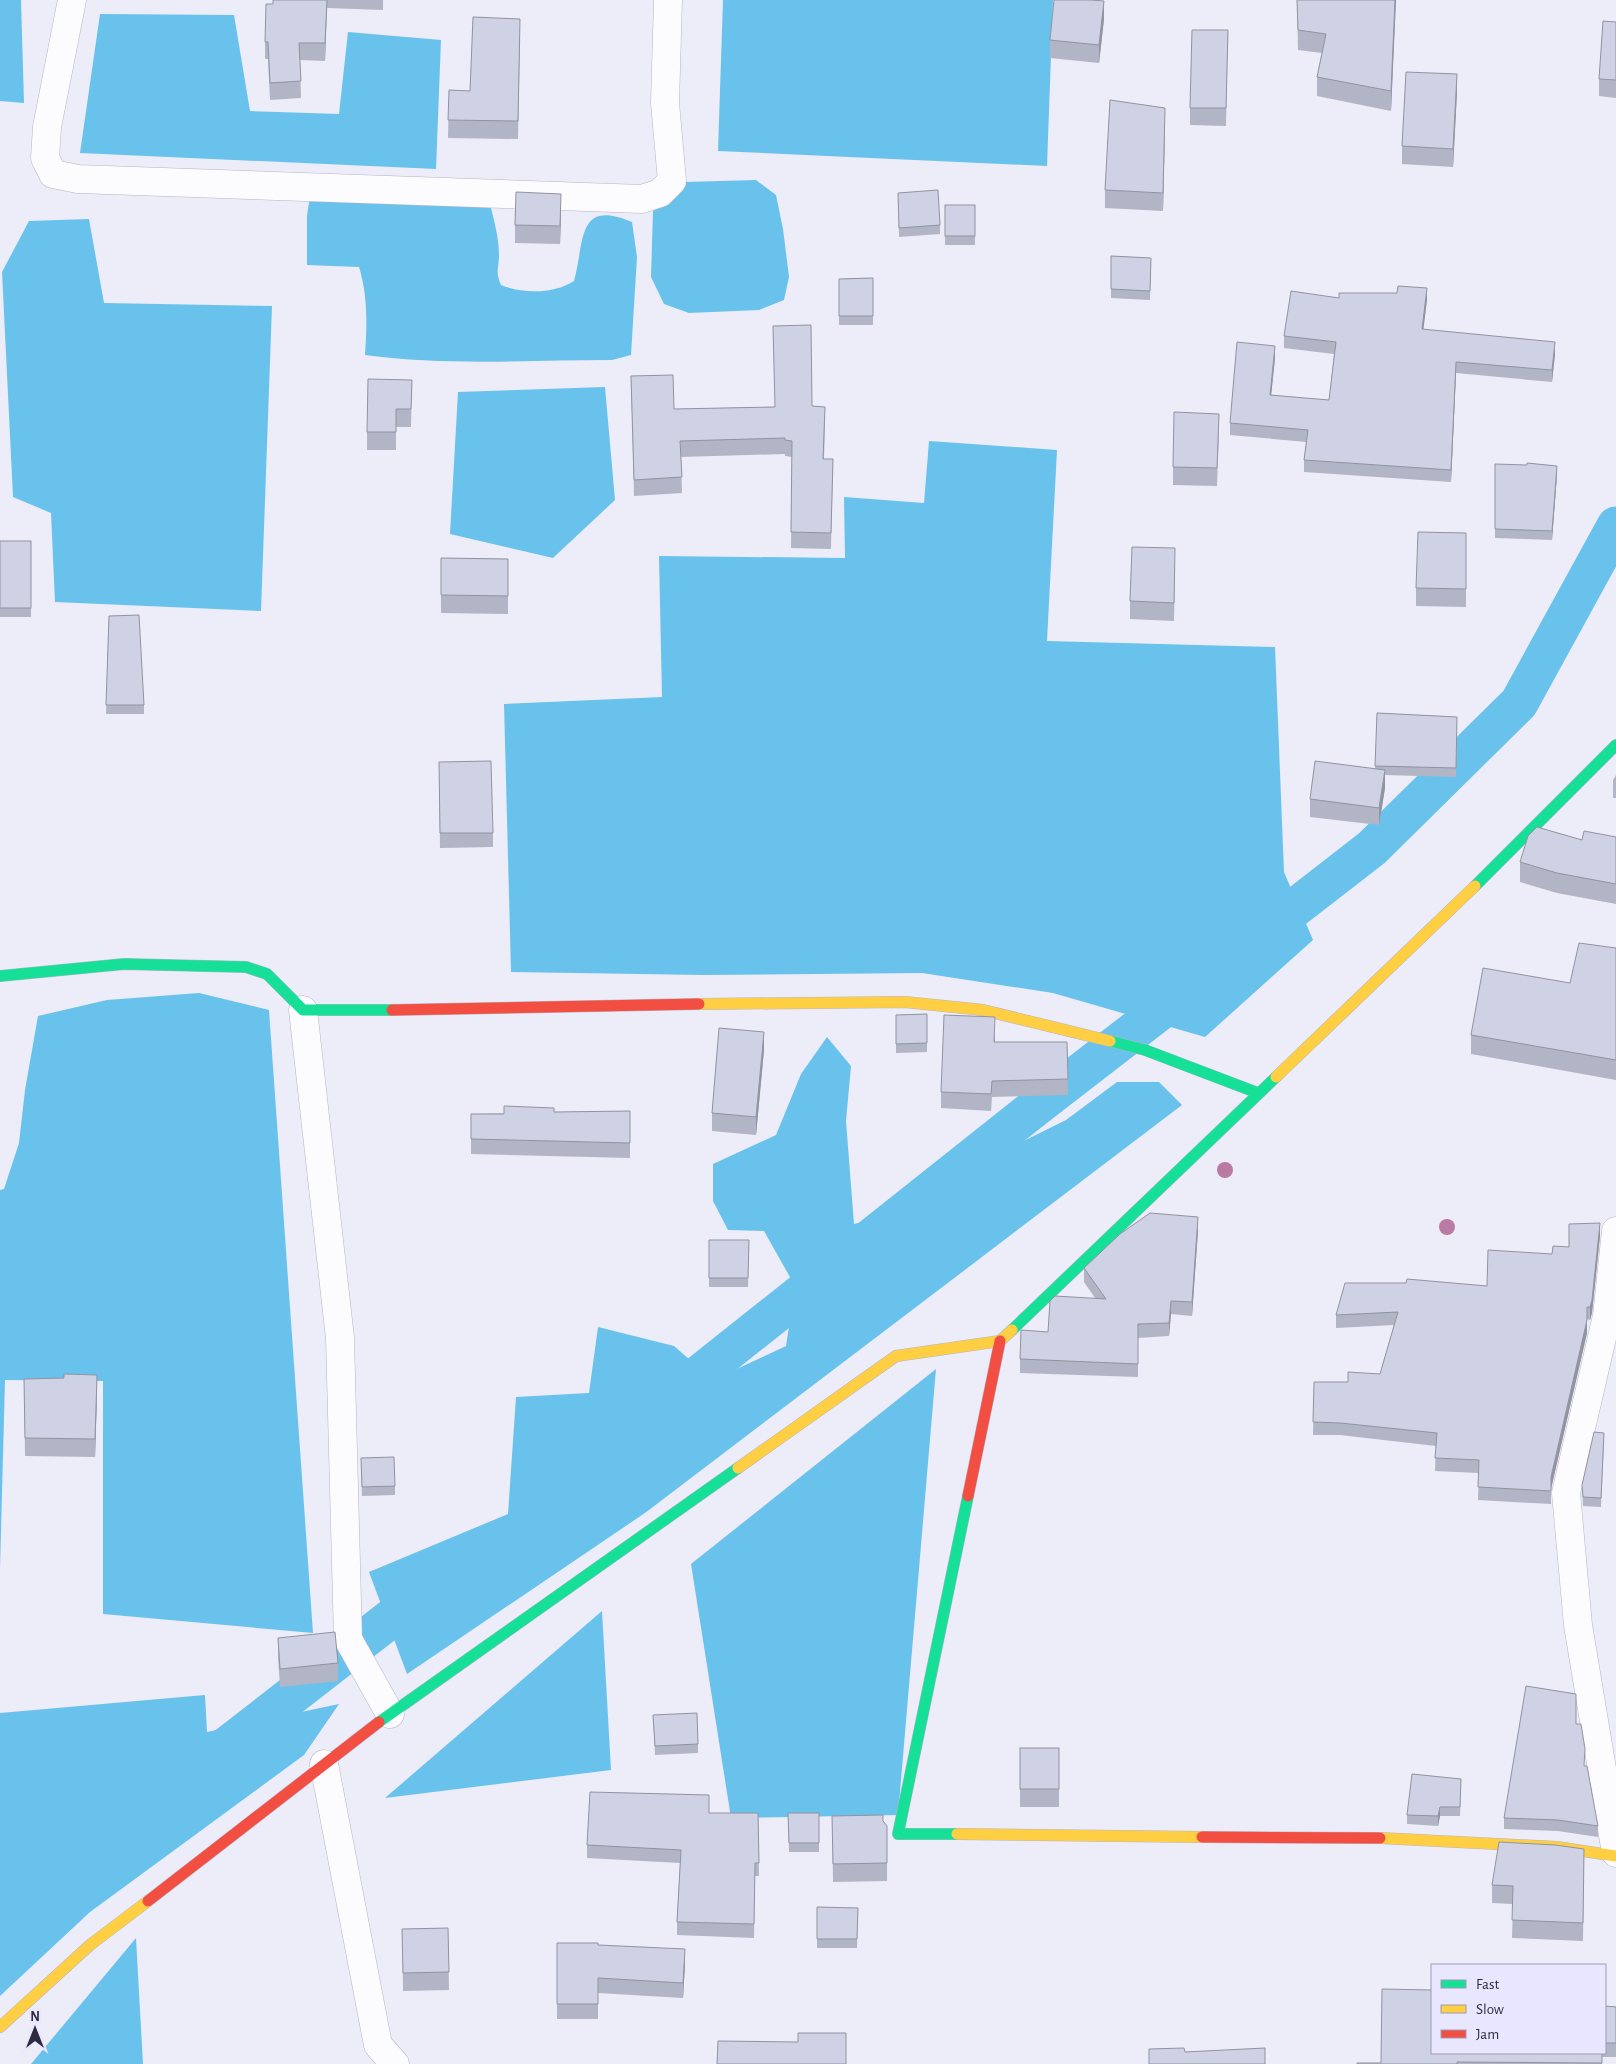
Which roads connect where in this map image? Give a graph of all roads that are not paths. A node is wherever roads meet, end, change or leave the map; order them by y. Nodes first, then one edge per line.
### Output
1 (72, 0) edge
2 (668, 0) edge
3 (1616, 745) edge
4 (0, 976) edge
5 (303, 1010) junction
6 (1258, 1093) junction
7 (1616, 1230) edge
8 (1000, 1341) junction
9 (1609, 1347) edge
10 (390, 1714) junction
11 (324, 1764) junction
12 (1616, 1854) edge
13 (0, 2027) edge
14 (395, 2064) edge

1 - 2 street
3 - 6 street
4 - 5 street
5 - 6 street
5 - 10 street
6 - 8 street
7 - 9 street
8 - 10 street
8 - 12 street
9 - 12 street
10 - 11 street
11 - 13 street
11 - 14 street

